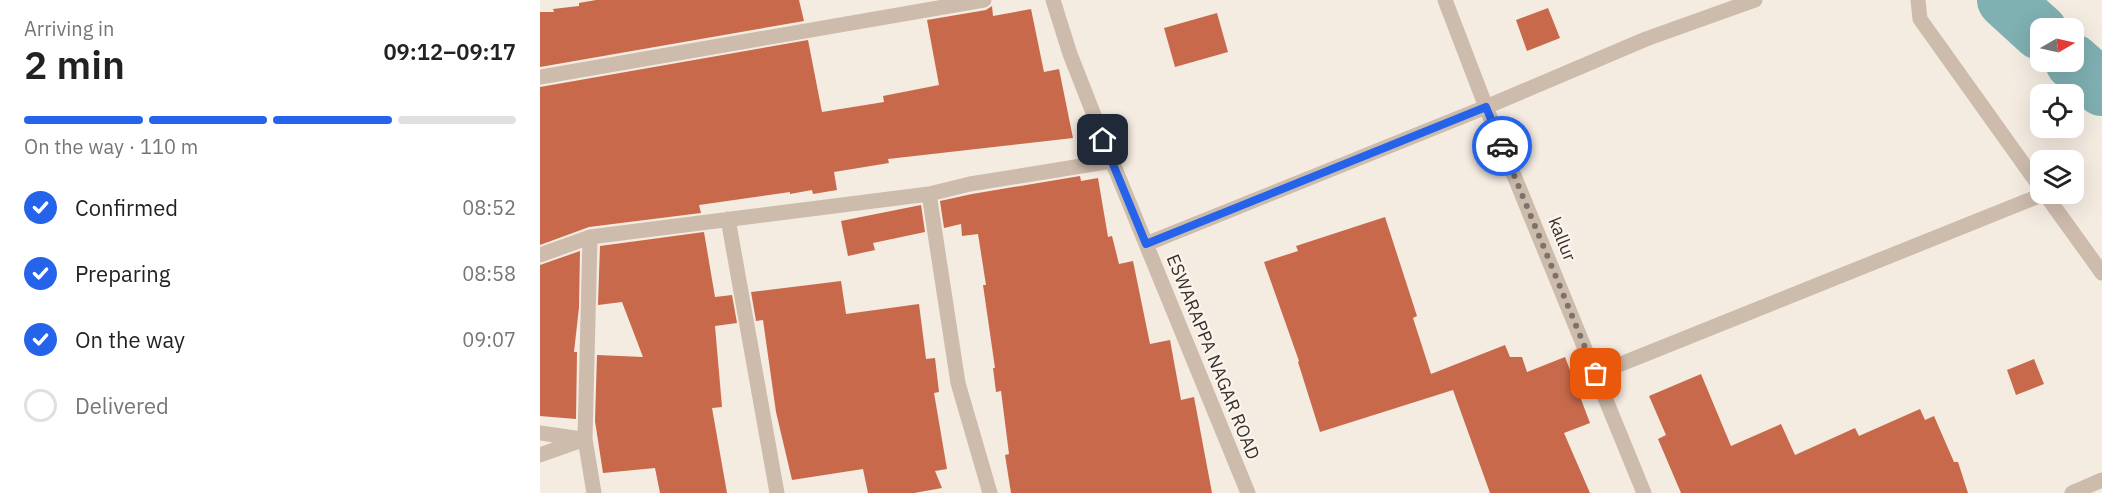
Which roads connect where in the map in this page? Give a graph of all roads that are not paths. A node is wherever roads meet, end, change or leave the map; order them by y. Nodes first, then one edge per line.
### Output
1 (984, 0) edge
2 (1053, 0) edge
3 (1445, 0) edge
4 (1755, 0) edge
5 (1917, 0) edge
6 (540, 77) edge
7 (1486, 107) junction
8 (1112, 161) junction
9 (2030, 173) edge
10 (929, 194) junction
11 (2030, 200) edge
12 (2051, 204) edge
13 (728, 219) junction
14 (590, 237) junction
15 (1146, 244) junction
16 (540, 255) edge
17 (2102, 273) edge
18 (1596, 374) junction
19 (540, 433) edge
20 (585, 439) junction
21 (540, 455) edge
22 (2102, 480) edge
23 (594, 493) edge
24 (777, 493) edge
25 (990, 493) edge
26 (1248, 493) edge
27 (1644, 493) edge
28 (2072, 493) edge

1 - 6 street
2 - 8 street, ESWARAPPA NAGAR ROAD
3 - 7 street, kallur
4 - 7 street
5 - 9 street
7 - 15 street
7 - 18 street, kallur
8 - 10 street
8 - 15 street, ESWARAPPA NAGAR ROAD
10 - 13 street
10 - 25 street
11 - 18 street
12 - 17 street
13 - 14 street
13 - 24 street
14 - 16 street
14 - 20 street
15 - 26 street, ESWARAPPA NAGAR ROAD
18 - 27 street, kallur
19 - 20 street
20 - 21 street
20 - 23 street
22 - 28 street

